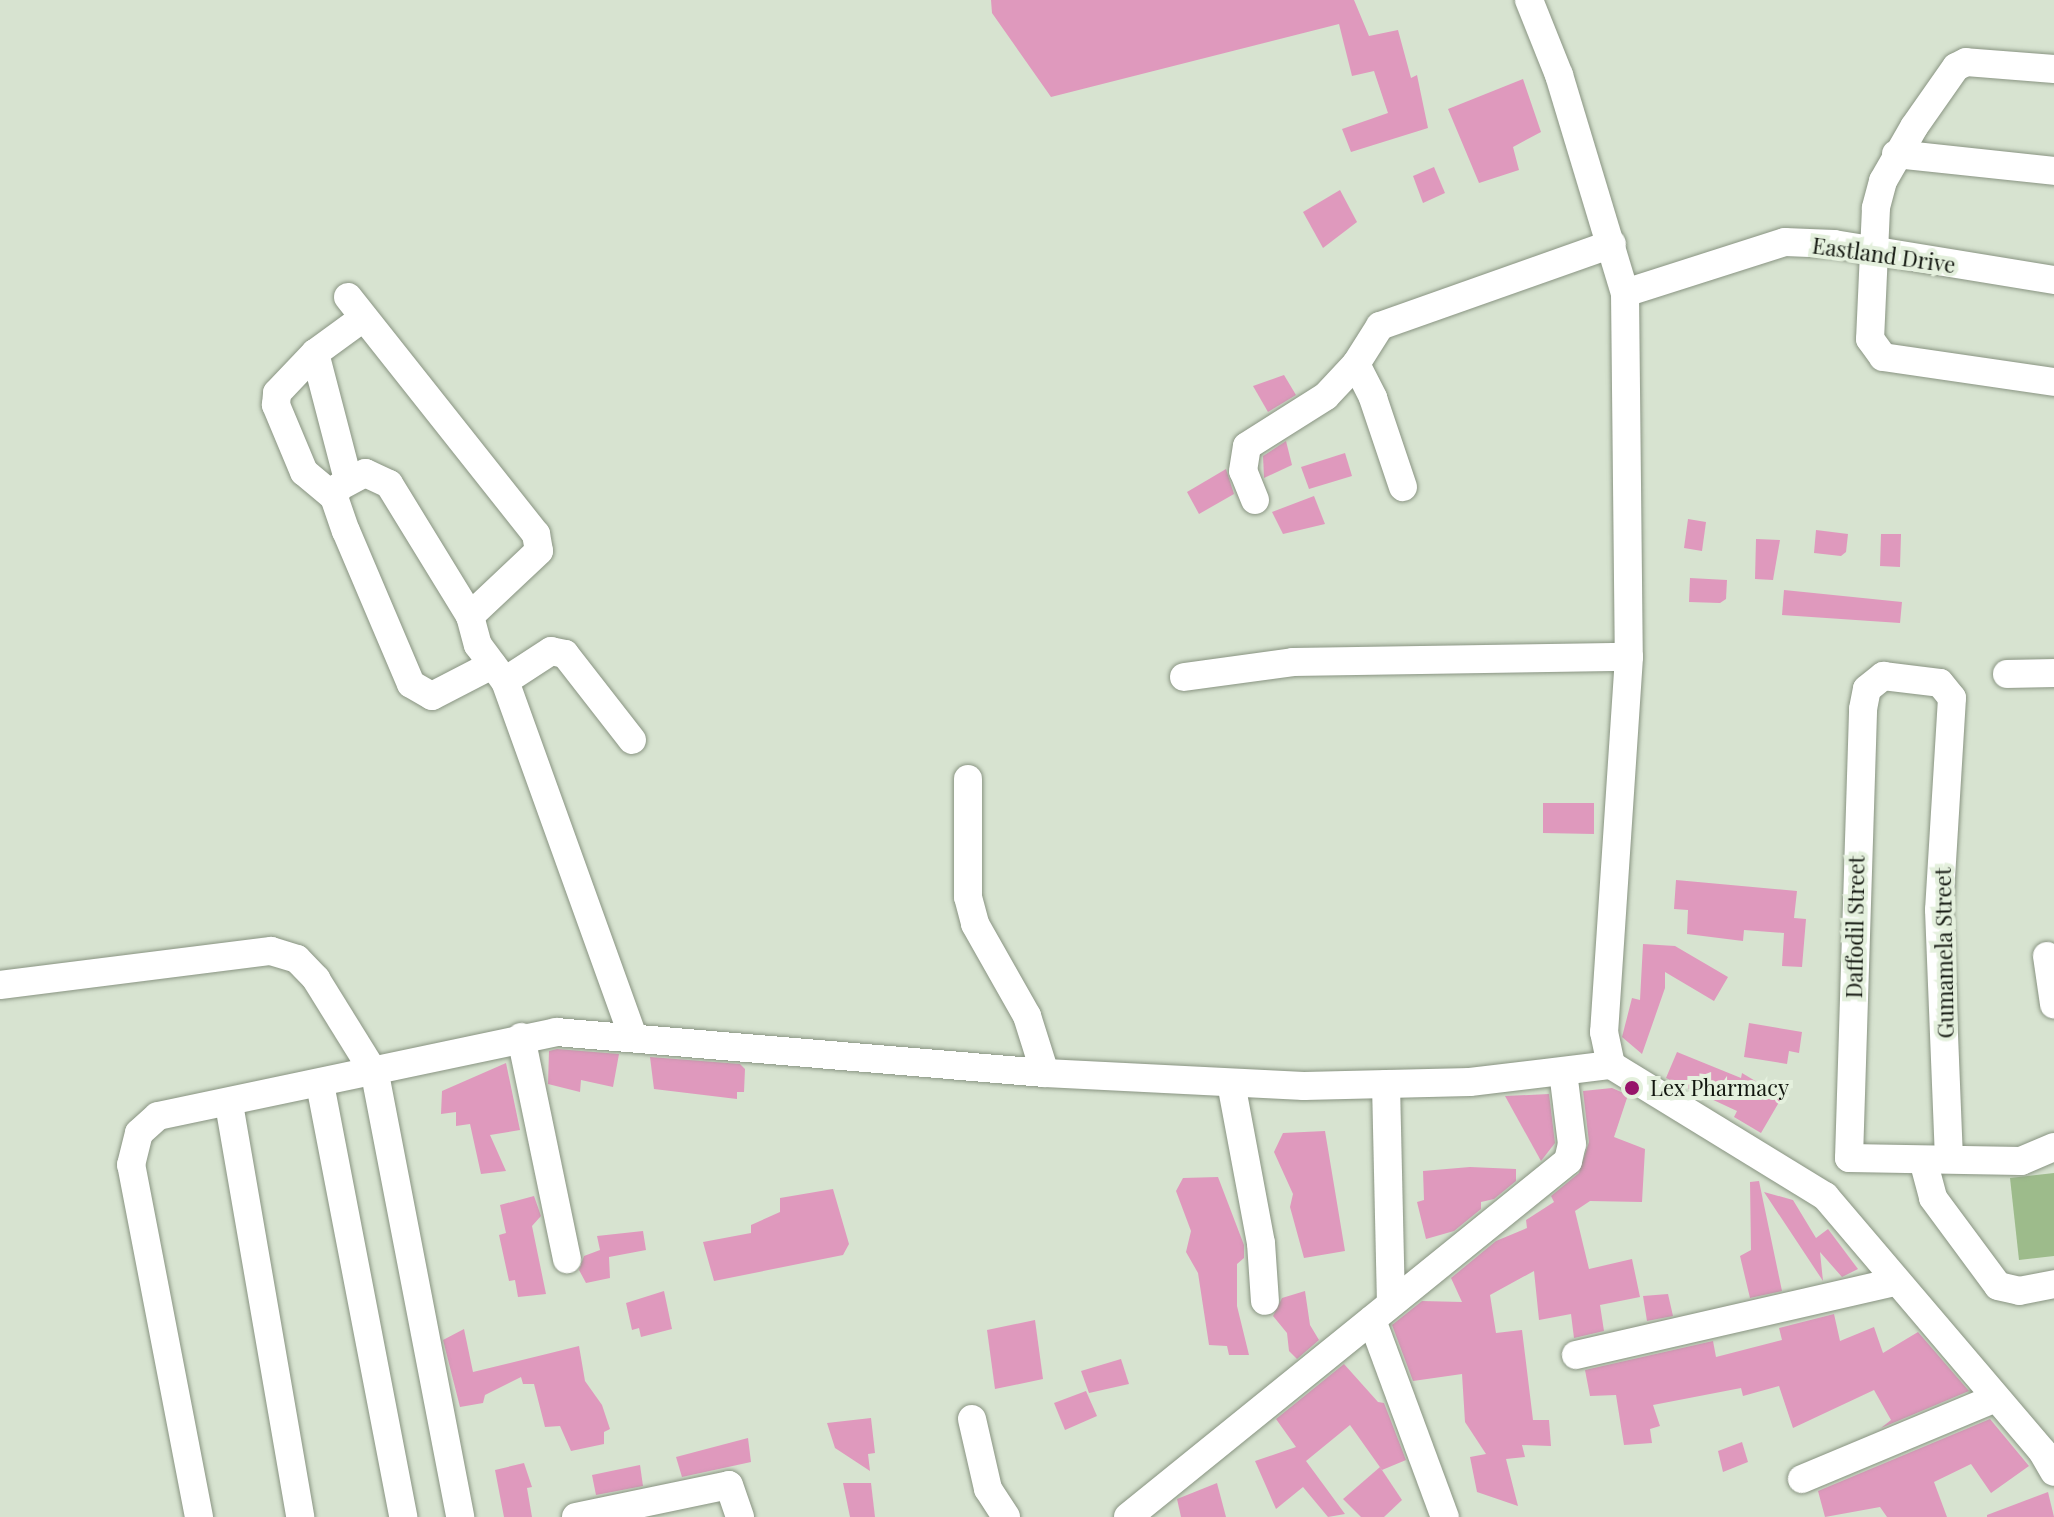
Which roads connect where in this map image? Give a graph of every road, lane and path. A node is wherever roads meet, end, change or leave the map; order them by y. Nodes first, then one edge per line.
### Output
1 (1529, 0) edge
2 (2054, 69) edge
3 (1896, 154) junction
4 (2054, 171) edge
5 (1612, 244) junction
6 (1873, 250) junction
7 (2054, 280) edge
8 (1625, 293) junction
9 (315, 353) junction
10 (1356, 364) junction
11 (2054, 382) edge
12 (1403, 487) dead end
13 (341, 488) junction
14 (1255, 500) dead end
15 (470, 616) junction
16 (1629, 657) junction
17 (498, 673) junction
18 (2054, 673) edge
19 (2007, 674) dead end
20 (1184, 677) dead end
21 (1952, 698) joint
22 (632, 740) dead end
23 (968, 779) dead end
24 (2047, 956) dead end
25 (0, 985) edge
26 (2054, 1004) edge
27 (521, 1037) junction
28 (633, 1037) junction
29 (1611, 1065) junction
30 (1563, 1072) junction
31 (1045, 1073) junction
32 (375, 1074) junction
33 (1231, 1083) junction
34 (320, 1084) junction
35 (1386, 1084) junction
36 (229, 1104) junction
37 (2054, 1147) edge
38 (1849, 1158) junction
39 (1936, 1160) junction
40 (1825, 1196) junction
41 (567, 1259) dead end
42 (1896, 1282) junction
43 (2054, 1284) edge
44 (1265, 1301) dead end
45 (1381, 1311) junction
46 (1576, 1355) dead end
47 (1996, 1398) junction
48 (972, 1419) dead end
49 (2054, 1472) edge
50 (1802, 1479) dead end
51 (199, 1517) edge
52 (300, 1517) edge
53 (403, 1517) edge
54 (460, 1517) edge
55 (576, 1517) edge
56 (740, 1517) edge
57 (1006, 1517) edge
58 (1128, 1517) edge
59 (1445, 1517) edge

1 - 5 street
2 - 3 street
3 - 4 street
3 - 6 street
5 - 8 street
5 - 10 street
6 - 7 street, Eastland Drive
6 - 8 street, Eastland Drive
6 - 11 street
8 - 16 street
9 - 13 street
9 - 13 street
9 - 15 street
10 - 12 street
10 - 14 street
13 - 15 street
13 - 17 street
15 - 17 street
16 - 20 street
16 - 29 street
17 - 22 street
17 - 28 street
18 - 19 street
21 - 38 street, Daffodil Street
21 - 39 street, Gumamela Street
23 - 31 street
24 - 26 street
25 - 32 street
27 - 28 street
27 - 32 street
27 - 41 street
28 - 31 street
29 - 30 street
29 - 40 street
30 - 35 street
30 - 45 street
31 - 33 street
32 - 34 street
32 - 54 street
33 - 35 street
33 - 44 street
34 - 36 street
34 - 53 street
35 - 45 street
36 - 51 street
36 - 52 street
37 - 39 street
38 - 39 street
38 - 40 street
39 - 43 street, Gumamela Street
40 - 42 street
42 - 46 street
42 - 47 street
45 - 58 street
45 - 59 street
47 - 49 street
47 - 50 street
48 - 57 street
55 - 56 street

